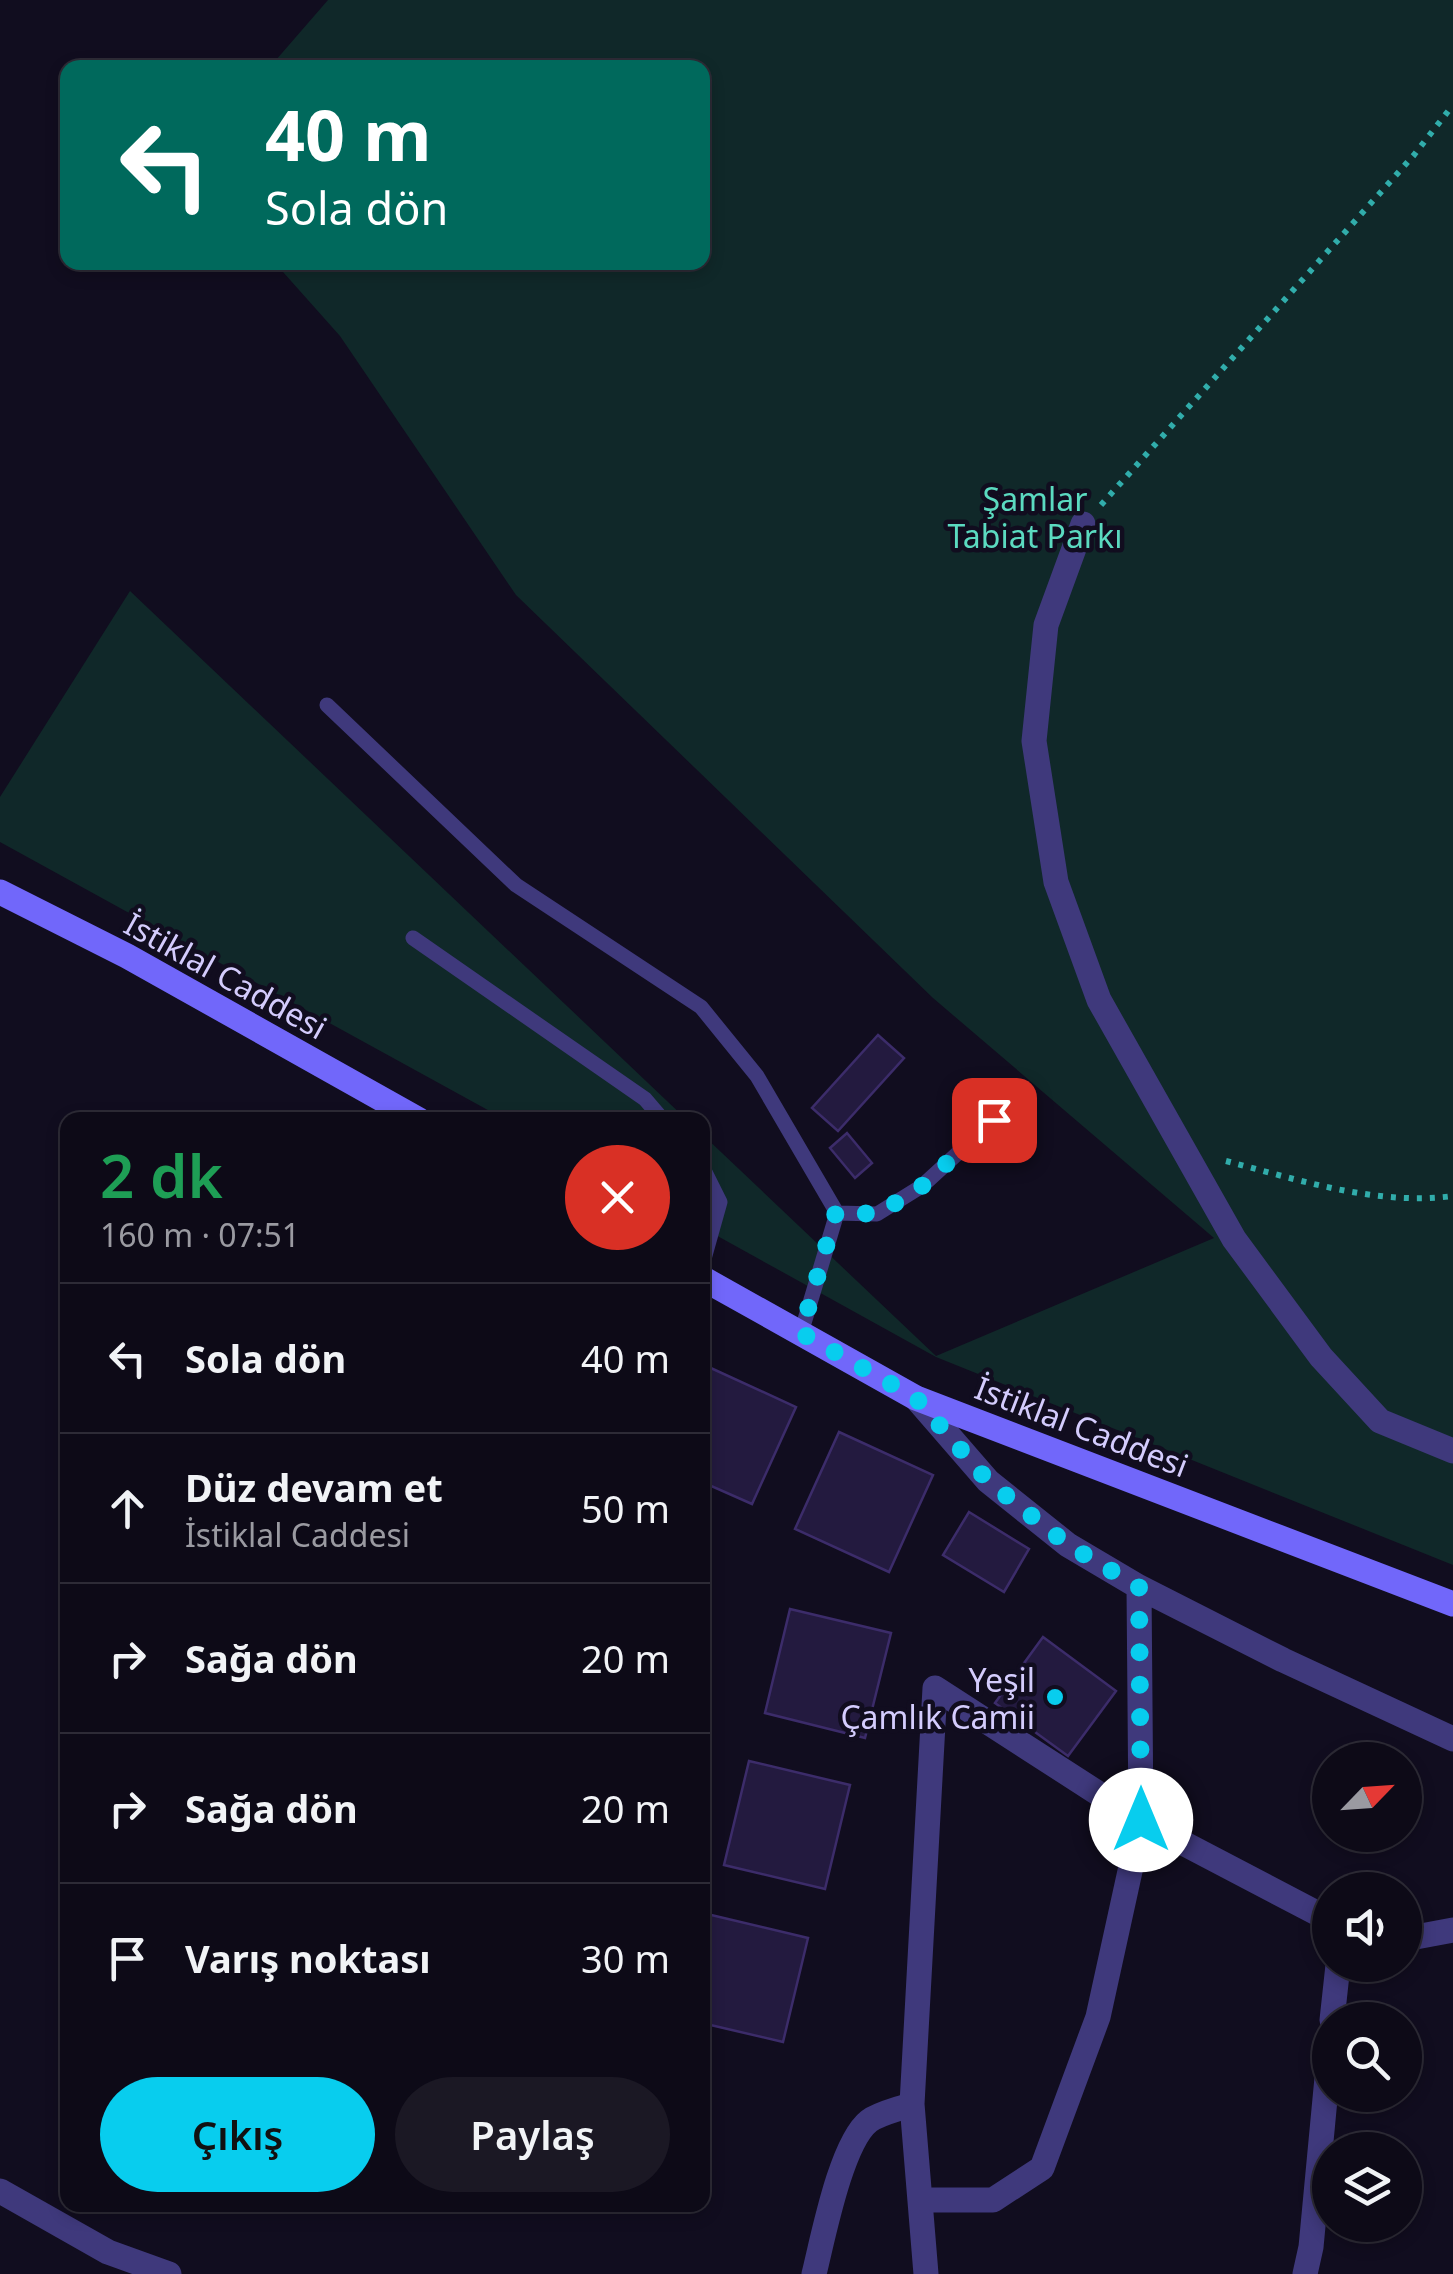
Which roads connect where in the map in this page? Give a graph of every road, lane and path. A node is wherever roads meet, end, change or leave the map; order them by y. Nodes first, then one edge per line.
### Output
1 (1453, 105) edge
2 (1084, 524) joint
3 (327, 705) dead end
4 (0, 892) edge
5 (412, 938) dead end
6 (1018, 1098) dead end
7 (405, 1112) edge
8 (656, 1112) edge
9 (1181, 1148) junction
10 (710, 1182) edge
11 (1453, 1196) edge
12 (836, 1212) junction
13 (710, 1238) edge
14 (710, 1282) edge
15 (801, 1333) junction
16 (916, 1398) junction
17 (1453, 1451) edge
18 (1139, 1587) junction
19 (1453, 1604) edge
20 (1453, 1739) edge
21 (1141, 1820) junction
22 (1312, 1910) edge
23 (1453, 1930) edge
24 (1422, 1936) edge
25 (912, 2104) junction
26 (1324, 2112) edge
27 (0, 2191) edge
28 (920, 2200) junction
29 (157, 2272) edge
30 (814, 2274) edge
31 (926, 2274) edge
32 (1305, 2274) edge

1 - 2 path
2 - 9 street
3 - 12 lane
4 - 7 main road, İstiklal Caddesi
5 - 8 lane
6 - 12 lane
9 - 11 path
9 - 17 street
10 - 13 lane
12 - 15 lane
14 - 15 main road, İstiklal Caddesi
15 - 16 main road, İstiklal Caddesi
16 - 18 street
16 - 19 main road, İstiklal Caddesi
18 - 20 street
18 - 21 street
21 - 22 street
21 - 25 street
21 - 28 street
23 - 24 street
25 - 28 street
25 - 30 street
26 - 32 street
27 - 29 street
28 - 31 street

